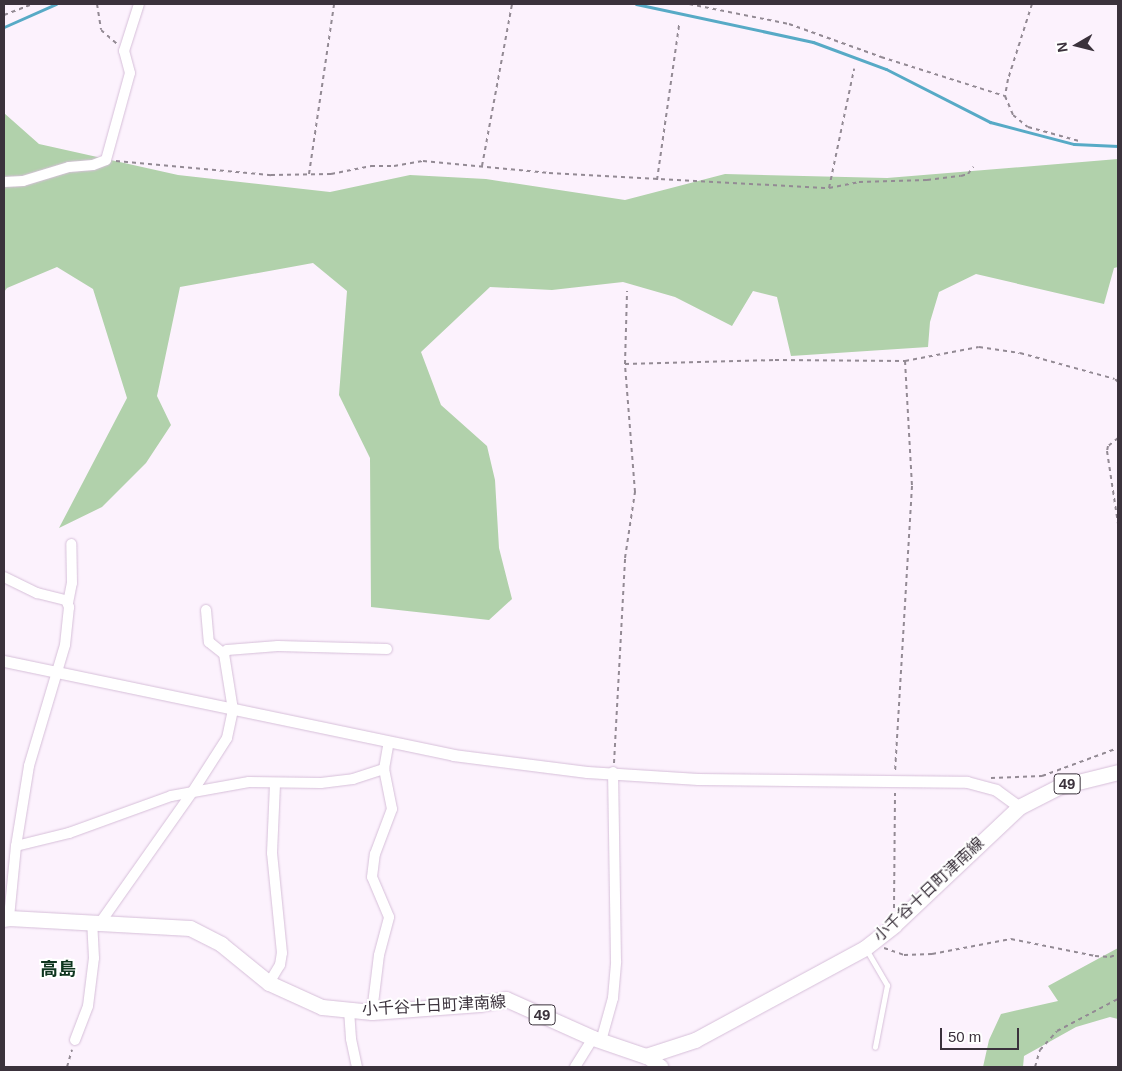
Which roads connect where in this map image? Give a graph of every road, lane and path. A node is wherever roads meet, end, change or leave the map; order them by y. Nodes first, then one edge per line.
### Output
1 (32, 4) edge
2 (97, 4) edge
3 (139, 4) edge
4 (334, 4) edge
5 (512, 4) edge
6 (689, 4) edge
7 (1032, 4) edge
8 (4, 15) edge
9 (679, 25) dead end
10 (124, 50) junction
11 (854, 69) dead end
12 (1005, 96) junction
13 (1079, 140) dead end
14 (106, 160) junction
15 (482, 166) junction
16 (973, 167) dead end
17 (309, 174) junction
18 (657, 180) junction
19 (4, 182) edge
20 (828, 188) junction
21 (627, 291) dead end
22 (905, 361) junction
23 (625, 364) junction
24 (1118, 382) edge
25 (1118, 438) edge
26 (1118, 524) edge
27 (71, 544) dead end
28 (4, 577) edge
29 (68, 602) junction
30 (206, 610) dead end
31 (387, 649) dead end
32 (224, 654) junction
33 (4, 661) edge
34 (58, 673) junction
35 (233, 710) junction
36 (389, 742) junction
37 (1118, 748) edge
38 (384, 769) junction
39 (614, 772) junction
40 (1118, 772) edge
41 (895, 780) junction
42 (275, 783) junction
43 (982, 786) junction
44 (193, 791) junction
45 (1018, 807) junction
46 (16, 846) junction
47 (7, 919) edge
48 (96, 922) junction
49 (894, 925) junction
50 (869, 945) junction
51 (1118, 954) edge
52 (270, 983) junction
53 (1118, 999) edge
54 (349, 1010) junction
55 (372, 1012) junction
56 (75, 1040) joint
57 (597, 1040) junction
58 (875, 1047) dead end
59 (646, 1056) junction
60 (67, 1067) edge
61 (357, 1067) edge
62 (576, 1067) edge
63 (661, 1067) edge
64 (1034, 1067) edge

1 - 8 path
2 - 10 path
3 - 10 street
4 - 17 path
5 - 15 path
6 - 12 path
7 - 12 path
9 - 18 path
10 - 14 street
11 - 20 path
12 - 13 path
14 - 17 path
14 - 19 street
15 - 17 path
15 - 18 path
16 - 20 path
18 - 20 path
21 - 23 path
22 - 23 path
22 - 24 path
22 - 41 path
23 - 39 path
25 - 26 path
27 - 29 street
28 - 29 street
29 - 34 street
30 - 32 street
31 - 32 street
32 - 35 street
33 - 34 street
34 - 35 street
34 - 46 street
35 - 36 street
35 - 44 street
36 - 38 street
36 - 39 street
37 - 43 path
38 - 42 street
38 - 55 street
39 - 41 street
39 - 57 street
40 - 45 main road, 小千谷十日町津南線 / 49
41 - 43 street
41 - 49 path
42 - 44 street
42 - 52 street
43 - 45 street
44 - 46 street
44 - 48 street
45 - 49 main road, 小千谷十日町津南線 / 49
46 - 47 street
47 - 48 main road, 小千谷十日町津南線 / 49
48 - 52 main road, 小千谷十日町津南線 / 49
48 - 56 street
49 - 50 main road, 小千谷十日町津南線 / 49
50 - 51 path
50 - 58 lane
50 - 59 main road, 小千谷十日町津南線 / 49
52 - 54 main road, 小千谷十日町津南線 / 49
53 - 64 path
54 - 55 main road, 小千谷十日町津南線 / 49
54 - 61 street
55 - 57 main road, 小千谷十日町津南線 / 49
56 - 60 path
57 - 59 main road, 小千谷十日町津南線 / 49
57 - 62 street
59 - 63 main road

